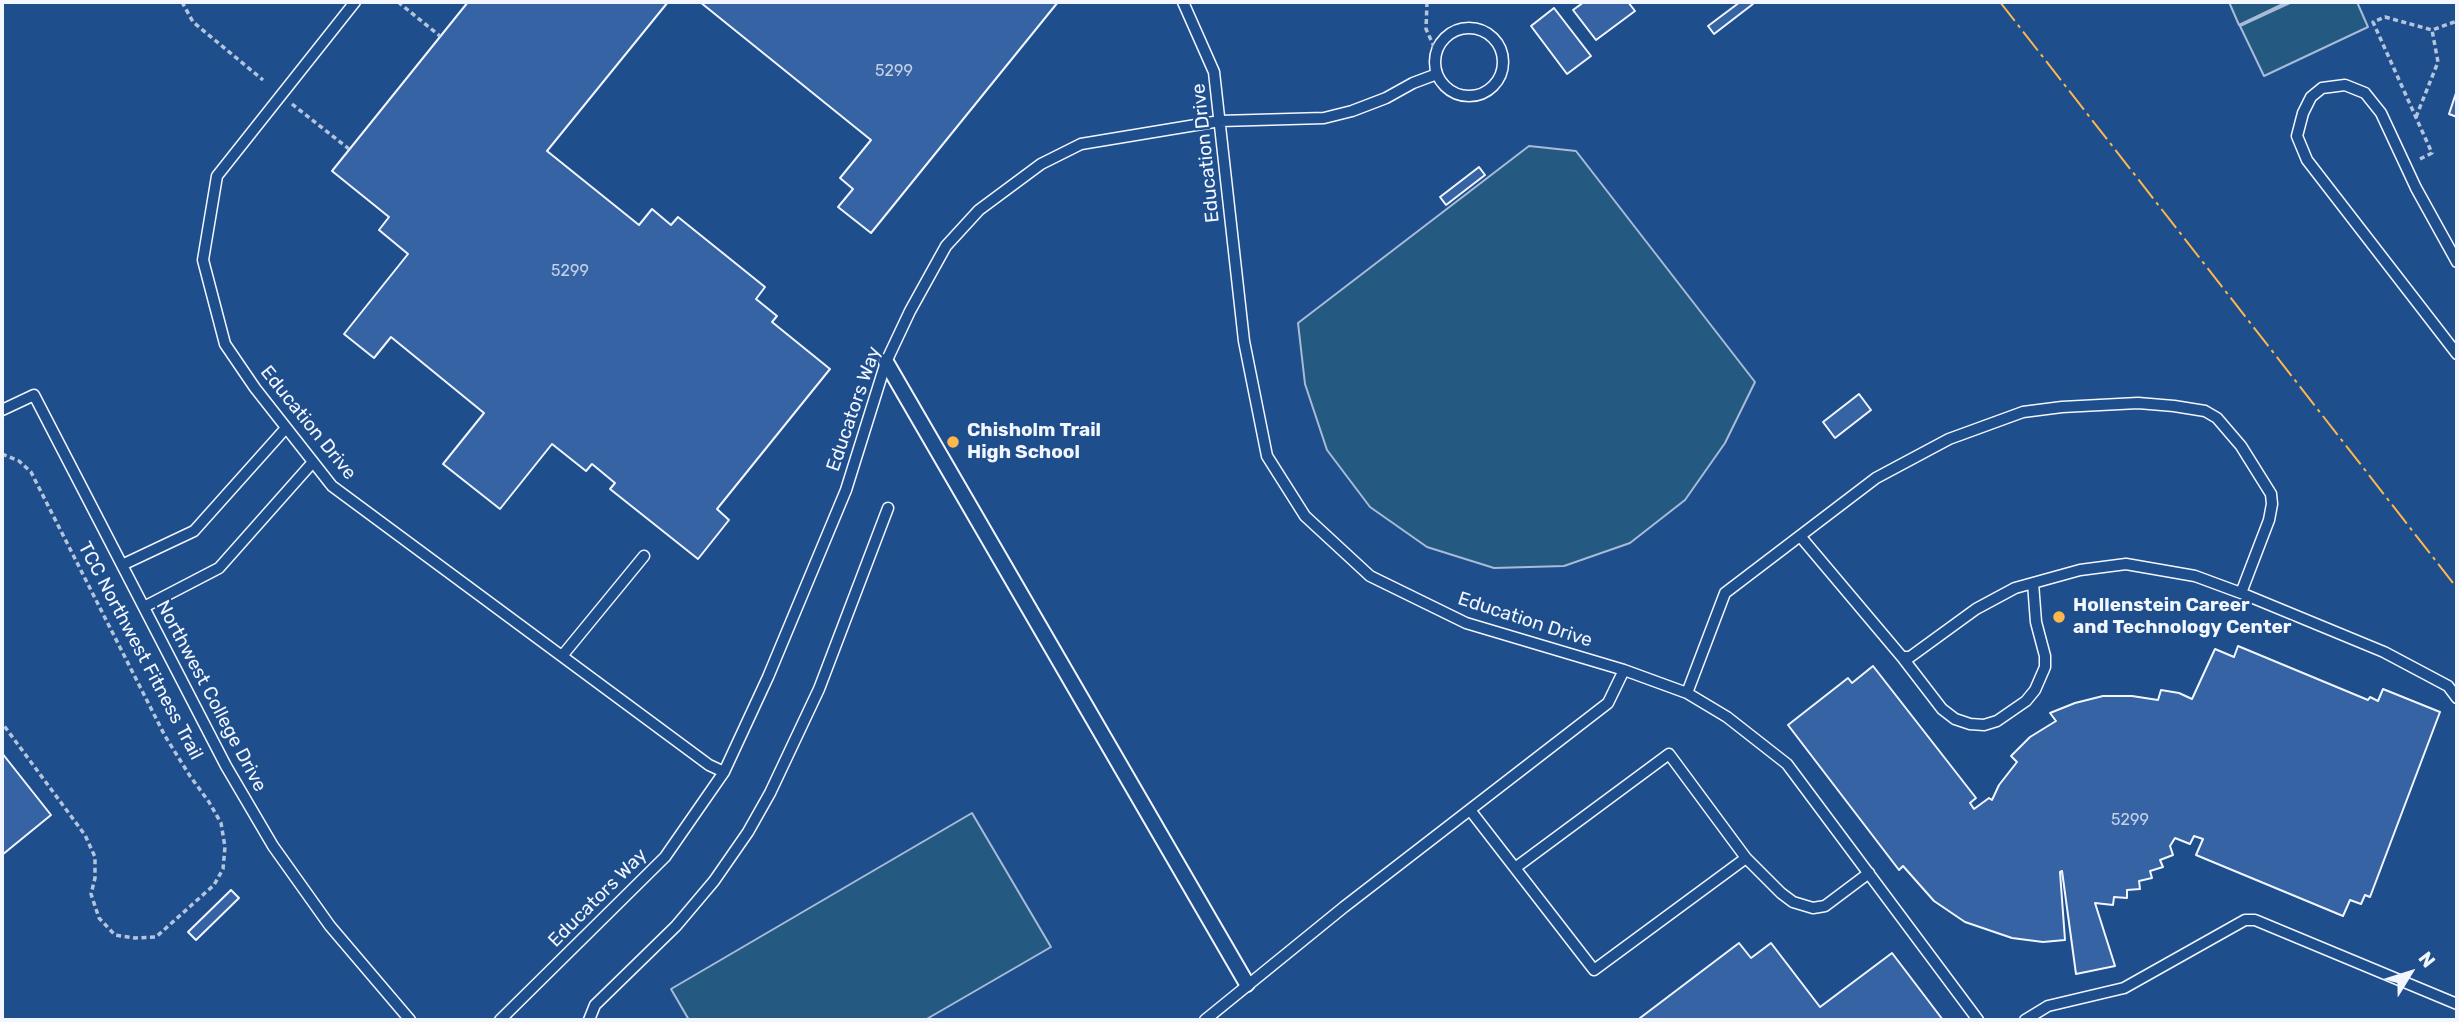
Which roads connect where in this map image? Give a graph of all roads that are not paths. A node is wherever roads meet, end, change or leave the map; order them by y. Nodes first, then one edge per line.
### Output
1 (355, 2) edge
2 (1184, 2) edge
3 (1437, 74) junction
4 (1220, 121) junction
5 (2457, 262) edge
6 (2457, 354) edge
7 (886, 362) junction
8 (2, 410) edge
9 (286, 428) junction
10 (313, 462) junction
11 (888, 508) dead end
12 (1800, 536) junction
13 (644, 555) dead end
14 (122, 565) junction
15 (2033, 583) junction
16 (2241, 593) junction
17 (144, 607) junction
18 (562, 656) junction
19 (1902, 657) junction
20 (1624, 670) junction
21 (1687, 694) junction
22 (2457, 698) edge
23 (724, 772) junction
24 (1470, 810) junction
25 (1746, 858) junction
26 (1515, 868) junction
27 (1868, 873) junction
28 (1247, 984) junction
29 (2457, 1004) edge
30 (410, 1020) edge
31 (500, 1020) edge
32 (589, 1020) edge
33 (1205, 1020) edge
34 (1978, 1020) edge
35 (2025, 1020) edge

1 - 9 lane, Education Drive
2 - 4 lane, Education Drive
3 - 3 lane
3 - 4 lane, Educators Way
4 - 7 lane, Educators Way
4 - 20 lane, Education Drive
5 - 6 lane
7 - 23 lane, Educators Way
7 - 28 street
8 - 14 lane, Northwest College Drive
9 - 10 lane, Education Drive
9 - 14 lane
10 - 17 lane
10 - 18 lane, Education Drive
11 - 32 lane
12 - 16 lane
12 - 19 lane
12 - 21 lane
13 - 18 lane
14 - 17 lane, Northwest College Drive
15 - 16 lane
15 - 19 lane
15 - 19 lane
16 - 22 lane
17 - 30 lane, Northwest College Drive
18 - 23 lane, Education Drive
20 - 21 lane, Education Drive
20 - 24 lane
21 - 27 lane, Education Drive
23 - 31 lane, Educators Way
24 - 26 lane
24 - 28 lane
25 - 26 lane
25 - 26 lane
25 - 27 lane
27 - 34 lane, Education Drive
28 - 33 lane
29 - 35 lane

